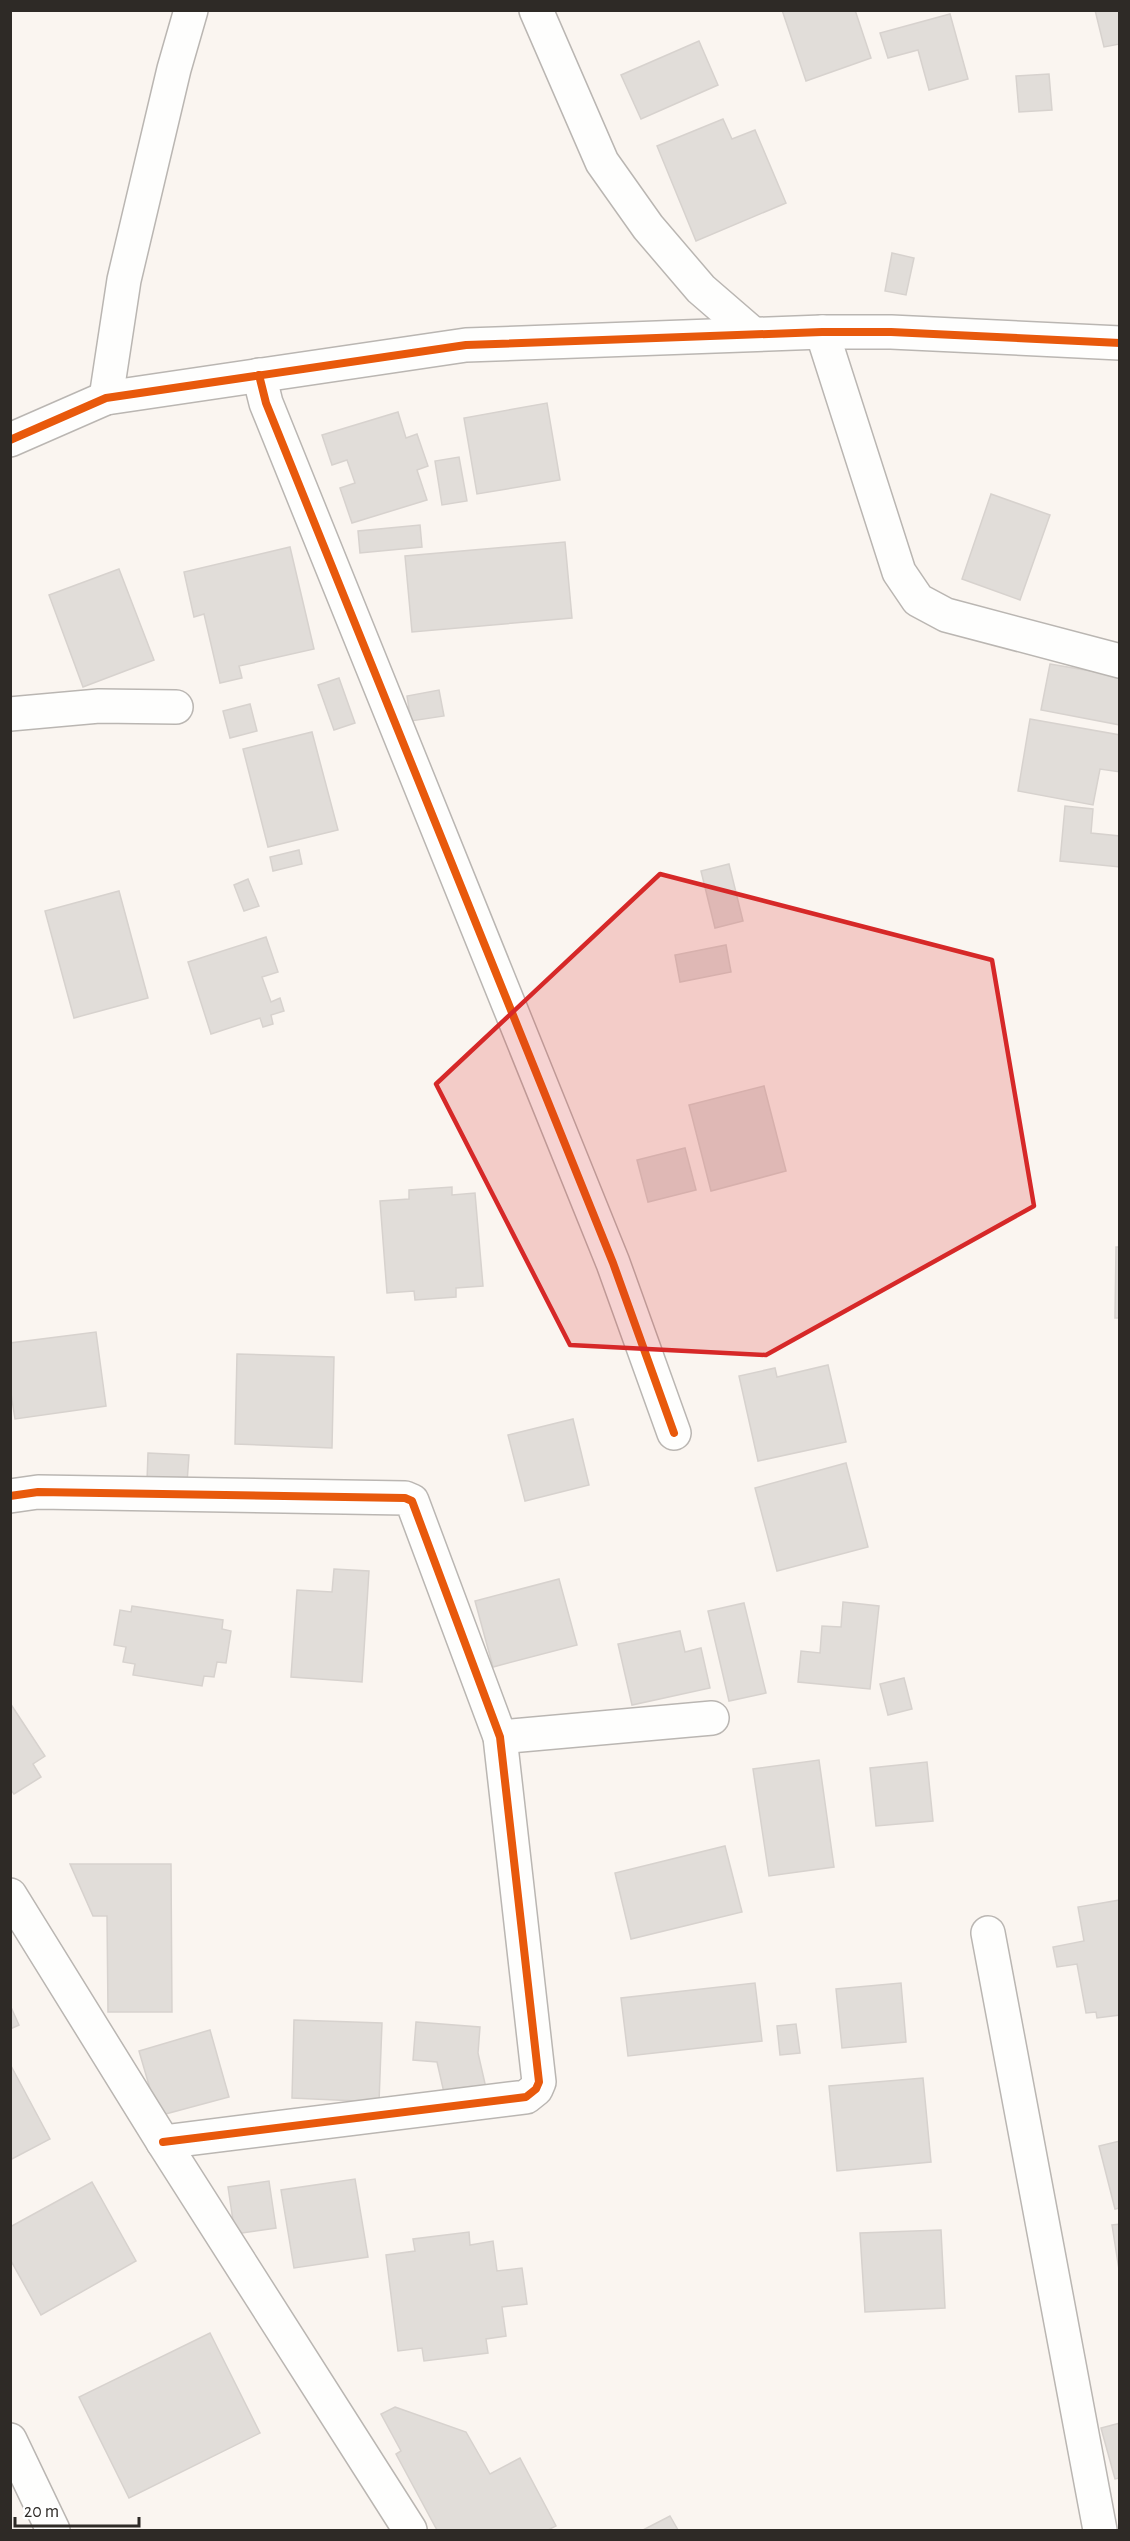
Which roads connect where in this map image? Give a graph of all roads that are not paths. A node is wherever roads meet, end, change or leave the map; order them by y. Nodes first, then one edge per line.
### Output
1 (191, 10) edge
2 (536, 10) edge
3 (822, 332) junction
4 (753, 334) junction
5 (1119, 344) edge
6 (259, 375) junction
7 (106, 398) junction
8 (10, 440) edge
9 (1119, 661) edge
10 (176, 708) dead end
11 (10, 714) edge
12 (674, 1433) dead end
13 (10, 1496) edge
14 (712, 1718) dead end
15 (500, 1737) junction
16 (10, 1895) edge
17 (988, 1933) dead end
18 (163, 2142) junction
19 (10, 2440) edge
20 (19, 2480) edge
21 (53, 2530) edge
22 (410, 2530) edge
23 (1100, 2530) edge

1 - 7 street
2 - 4 street
3 - 4 street
3 - 5 street
3 - 9 street
4 - 6 street
6 - 7 street
6 - 12 street
7 - 8 street
10 - 11 street
13 - 15 street
14 - 15 street
15 - 18 street
16 - 18 street
17 - 23 street
18 - 22 street
19 - 20 street
20 - 21 street

